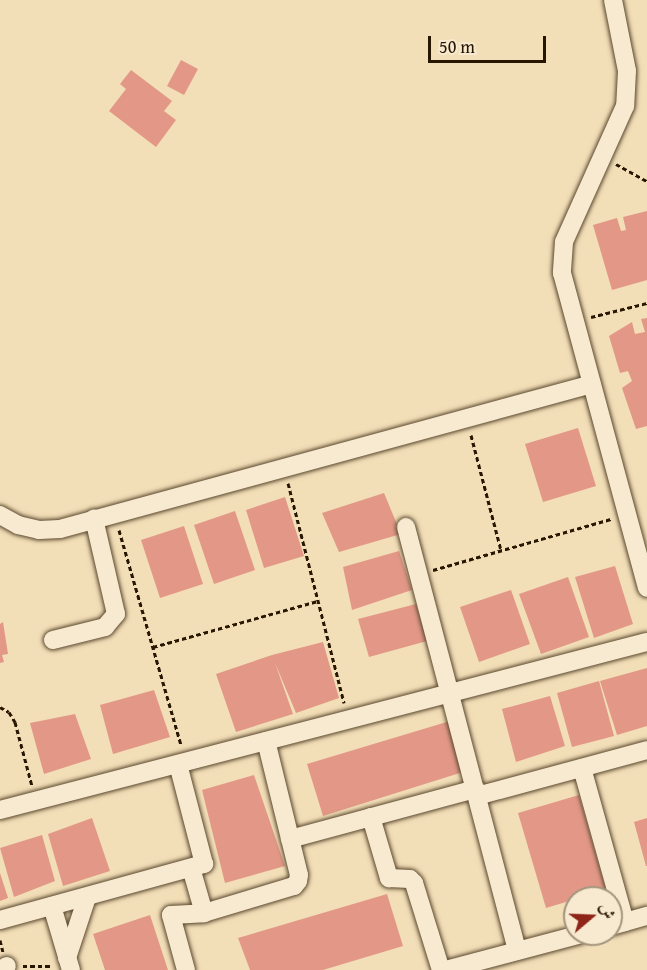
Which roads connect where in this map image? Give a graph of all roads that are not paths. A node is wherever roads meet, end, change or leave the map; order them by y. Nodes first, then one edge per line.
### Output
1 (613, 0) edge
2 (592, 384) junction
3 (0, 515) edge
4 (94, 519) junction
5 (635, 521) edge
6 (406, 527) dead end
7 (647, 588) edge
8 (54, 640) dead end
9 (647, 642) edge
10 (449, 693) junction
11 (266, 741) junction
12 (647, 750) edge
13 (182, 763) junction
14 (582, 768) junction
15 (476, 793) junction
16 (0, 810) edge
17 (371, 817) junction
18 (290, 839) junction
19 (191, 868) junction
20 (609, 886) edge
21 (87, 897) junction
22 (52, 906) junction
23 (204, 913) junction
24 (647, 916) edge
25 (0, 920) edge
26 (623, 923) edge
27 (563, 939) edge
28 (517, 951) junction
29 (69, 965) edge
30 (186, 970) edge
31 (441, 970) edge
32 (446, 970) edge

1 - 2 street
2 - 4 street
2 - 5 street
3 - 4 street
4 - 8 street
5 - 7 street
6 - 10 street
9 - 10 street
10 - 11 street
10 - 15 street
11 - 13 street
11 - 18 street
12 - 14 street
13 - 16 street
13 - 19 street
14 - 15 street
14 - 20 street
15 - 17 street
15 - 28 street
17 - 18 street
17 - 31 street
18 - 23 street
19 - 21 street
19 - 23 street
21 - 22 street
21 - 29 street
22 - 25 street
22 - 29 street
23 - 30 street
24 - 26 street
27 - 28 street
28 - 32 street

